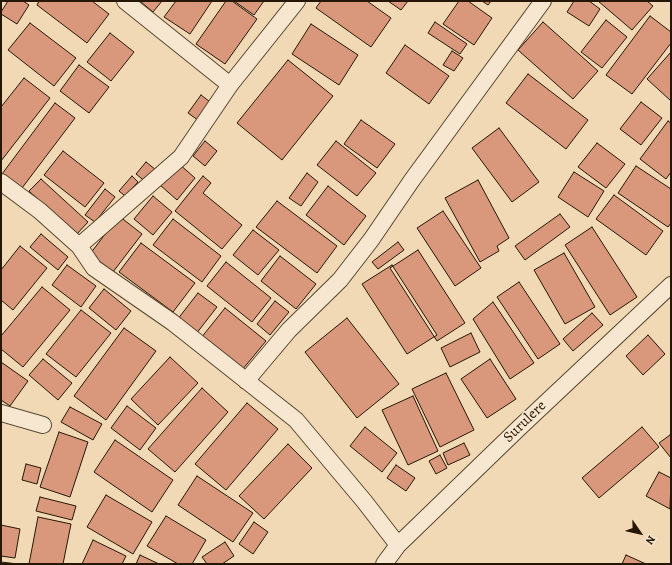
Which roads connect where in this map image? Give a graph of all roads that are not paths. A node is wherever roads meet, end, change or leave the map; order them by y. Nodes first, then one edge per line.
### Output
1 (125, 1) edge
2 (297, 1) edge
3 (543, 1) edge
4 (230, 85) junction
5 (1, 182) edge
6 (79, 246) junction
7 (671, 285) edge
8 (246, 381) junction
9 (1, 412) edge
10 (43, 425) dead end
11 (398, 545) junction
12 (384, 564) edge

1 - 4 street
2 - 4 street
3 - 8 street
4 - 6 street
5 - 6 street
6 - 8 street
7 - 11 street, Surulere
8 - 11 street
9 - 10 street
11 - 12 street, Surulere

